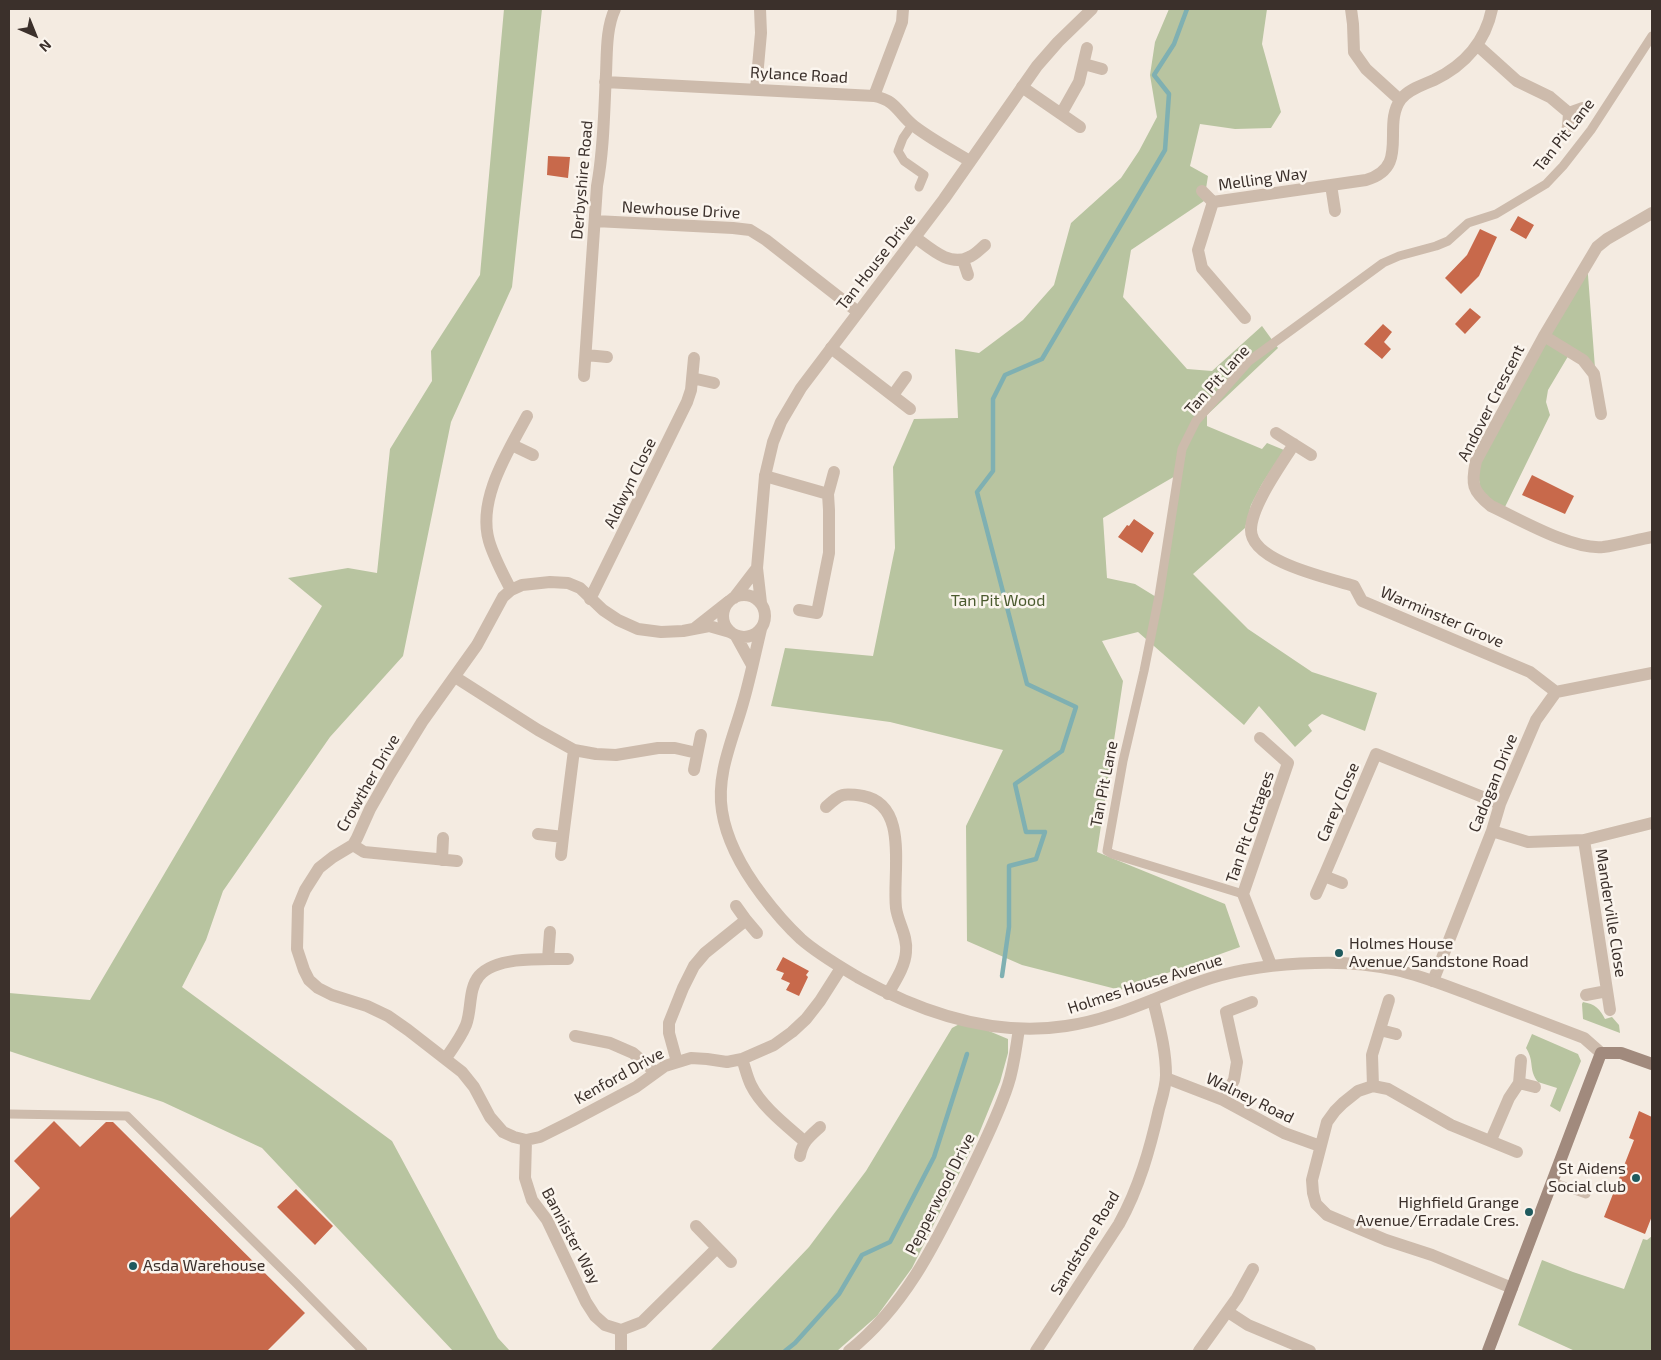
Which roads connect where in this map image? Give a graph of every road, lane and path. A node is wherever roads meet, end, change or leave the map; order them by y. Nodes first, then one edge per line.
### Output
1 (615, 9) edge
2 (760, 9) edge
3 (903, 9) edge
4 (1092, 9) edge
5 (1351, 9) edge
6 (1492, 9) edge
7 (1652, 36) edge
8 (1477, 45) junction
9 (1087, 48) dead end
10 (1084, 64) junction
11 (1102, 69) dead end
12 (606, 82) junction
13 (1022, 87) junction
14 (756, 89) junction
15 (874, 96) junction
16 (1400, 100) junction
17 (1583, 108) dead end
18 (1569, 113) junction
19 (1061, 114) junction
20 (912, 125) junction
21 (1080, 127) dead end
22 (1565, 135) dead end
23 (970, 161) junction
24 (919, 186) dead end
25 (1331, 186) junction
26 (1202, 191) dead end
27 (1213, 202) junction
28 (1335, 210) dead end
29 (1652, 213) edge
30 (594, 222) junction
31 (916, 238) junction
32 (985, 245) dead end
33 (963, 260) junction
34 (968, 275) dead end
35 (858, 312) junction
36 (1245, 318) dead end
37 (1544, 336) junction
38 (831, 348) junction
39 (586, 355) junction
40 (607, 357) dead end
41 (694, 358) dead end
42 (584, 376) dead end
43 (906, 377) dead end
44 (692, 378) junction
45 (714, 382) dead end
46 (893, 395) junction
47 (910, 409) dead end
48 (1601, 414) dead end
49 (527, 416) dead end
50 (1276, 433) dead end
51 (1294, 444) junction
52 (512, 445) junction
53 (532, 455) dead end
54 (1311, 455) dead end
55 (834, 472) dead end
56 (765, 476) junction
57 (828, 494) junction
58 (1652, 537) edge
59 (757, 568) junction
60 (511, 590) junction
61 (590, 599) junction
62 (731, 600) junction
63 (761, 604) junction
64 (799, 610) dead end
65 (696, 628) junction
66 (761, 629) junction
67 (733, 634) junction
68 (752, 665) junction
69 (1652, 673) edge
70 (455, 677) junction
71 (1556, 692) junction
72 (701, 735) dead end
73 (1260, 738) dead end
74 (574, 750) junction
75 (697, 753) junction
76 (694, 770) dead end
77 (1500, 804) junction
78 (826, 807) dead end
79 (1652, 822) edge
80 (1492, 831) junction
81 (538, 834) dead end
82 (562, 837) junction
83 (443, 838) dead end
84 (1584, 840) junction
85 (353, 845) junction
86 (561, 855) dead end
87 (442, 860) junction
88 (457, 861) dead end
89 (1324, 876) junction
90 (1342, 883) dead end
91 (1243, 894) junction
92 (1316, 894) dead end
93 (736, 906) dead end
94 (746, 920) junction
95 (550, 932) dead end
96 (757, 933) dead end
97 (548, 959) junction
98 (568, 959) dead end
99 (1271, 965) junction
100 (841, 968) junction
101 (1433, 981) junction
102 (1607, 991) junction
103 (888, 994) junction
104 (1586, 995) dead end
105 (1153, 1000) junction
106 (1389, 1000) dead end
107 (1252, 1002) dead end
108 (1610, 1010) dead end
109 (1019, 1029) junction
110 (1380, 1030) junction
111 (1396, 1034) dead end
112 (575, 1036) dead end
113 (1601, 1053) junction
114 (446, 1058) junction
115 (742, 1059) junction
116 (1521, 1060) dead end
117 (678, 1062) junction
118 (1652, 1064) edge
119 (656, 1072) junction
120 (1166, 1078) junction
121 (1519, 1083) junction
122 (1373, 1086) junction
123 (1535, 1086) dead end
124 (1223, 1100) junction
125 (9, 1114) edge
126 (820, 1127) dead end
127 (526, 1140) junction
128 (1491, 1140) junction
129 (804, 1141) junction
130 (1320, 1146) junction
131 (1517, 1152) dead end
132 (800, 1156) dead end
133 (1552, 1182) junction
134 (1586, 1194) dead end
135 (696, 1226) dead end
136 (716, 1248) junction
137 (731, 1262) dead end
138 (1253, 1269) dead end
139 (1512, 1288) junction
140 (1228, 1312) junction
141 (621, 1330) junction
142 (363, 1351) edge
143 (621, 1351) edge
144 (849, 1351) edge
145 (1036, 1351) edge
146 (1198, 1351) edge
147 (1310, 1351) edge
148 (1488, 1351) edge

1 - 12 street, Derbyshire Road
2 - 14 street
3 - 15 street
4 - 13 street, Tan House Drive
5 - 16 street
6 - 8 street
7 - 91 lane, Tan Pit Lane
8 - 16 street
8 - 18 street
9 - 10 street
10 - 11 street
10 - 19 street
12 - 14 street, Rylance Road
12 - 30 street, Derbyshire Road
13 - 19 street
13 - 23 street, Tan House Drive
14 - 15 street, Rylance Road
15 - 20 street, Rylance Road
16 - 25 street, Melling Way
17 - 18 street
18 - 22 street
19 - 21 street
20 - 23 street, Rylance Road
20 - 24 lane
23 - 31 street, Tan House Drive
25 - 27 street, Melling Way
25 - 28 street, Melling Way
26 - 27 street
27 - 36 street, Melling Way
29 - 37 street, Andover Crescent
30 - 35 street, Newhouse Drive
30 - 39 street, Derbyshire Road
31 - 33 street
31 - 35 street, Tan House Drive
32 - 33 street
33 - 34 street
35 - 38 street, Tan House Drive
37 - 48 street
37 - 58 street, Andover Crescent
38 - 46 street
38 - 56 street, Tan House Drive
39 - 40 street
39 - 42 street, Derbyshire Road
41 - 44 street, Aldwyn Close
43 - 46 street
44 - 45 street
44 - 61 street, Aldwyn Close
46 - 47 street
49 - 52 street
50 - 51 street
51 - 54 street
51 - 71 street, Warminster Grove
52 - 53 street
52 - 60 street
55 - 57 street
56 - 57 street
56 - 59 street, Tan House Drive
57 - 64 street
59 - 62 street
59 - 63 street, Tan House Drive
60 - 61 street
60 - 70 street, Crowther Drive
61 - 65 street
62 - 63 street
62 - 65 street
62 - 67 street
63 - 66 street
65 - 67 street
66 - 67 street
66 - 68 street, Holmes House Avenue
67 - 68 street
68 - 100 street, Holmes House Avenue
69 - 71 street
70 - 74 street
70 - 85 street, Crowther Drive
71 - 77 street, Cadogan Drive
72 - 75 street
73 - 91 street, Tan Pit Cottages
74 - 75 street
74 - 82 street
75 - 76 street
77 - 80 street, Cadogan Drive
77 - 89 street, Carey Close
78 - 103 street
79 - 84 street
80 - 84 street
80 - 101 street, Cadogan Drive
81 - 82 street
82 - 86 street
83 - 87 street
84 - 102 street, Manderville Close
85 - 87 street
85 - 114 street, Crowther Drive
87 - 88 street
89 - 90 street
89 - 92 street, Carey Close
91 - 99 street, Tan Pit Cottages
93 - 94 street
94 - 96 street
94 - 117 street
95 - 97 street
97 - 98 street
97 - 114 street
99 - 101 street, Holmes House Avenue
99 - 105 street, Holmes House Avenue
100 - 103 street, Holmes House Avenue
100 - 115 street, Kenford Drive
101 - 113 street, Holmes House Avenue
102 - 104 street, Manderville Close
102 - 108 street, Manderville Close
103 - 109 street, Holmes House Avenue
105 - 109 street, Holmes House Avenue
105 - 120 street, Sandstone Road
106 - 110 street
107 - 124 street
109 - 144 street, Pepperwood Drive
110 - 111 street
110 - 122 street
112 - 119 street
113 - 118 main road
113 - 133 main road
114 - 127 street, Crowther Drive
115 - 117 street, Kenford Drive
115 - 129 street
116 - 121 street
117 - 119 street, Kenford Drive
119 - 127 street, Kenford Drive
120 - 124 street, Walney Road
120 - 145 street, Sandstone Road
121 - 123 street
121 - 128 street
122 - 128 street
122 - 130 street
124 - 130 street, Walney Road
125 - 142 lane
126 - 129 street
127 - 141 street, Bannister Way
128 - 131 street
129 - 132 street
130 - 139 street
133 - 134 lane
133 - 139 main road
135 - 136 street
136 - 137 street
136 - 141 street
138 - 140 street
139 - 148 main road
140 - 146 street
140 - 147 street
141 - 143 street

